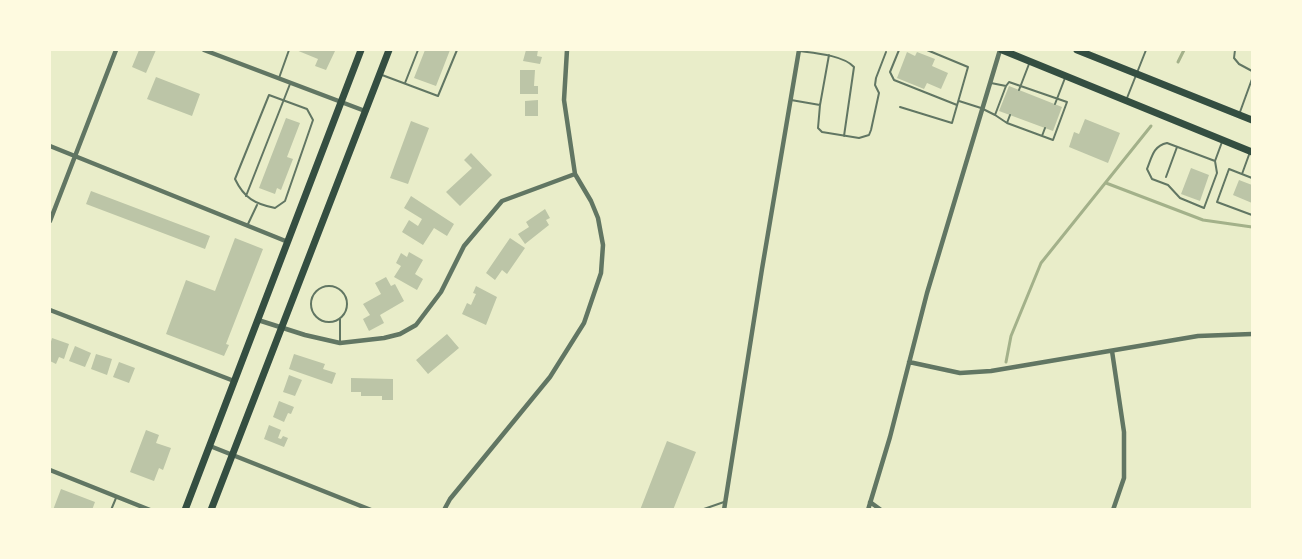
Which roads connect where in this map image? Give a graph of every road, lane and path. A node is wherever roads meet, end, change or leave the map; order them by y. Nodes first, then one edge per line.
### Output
1 (116, 50) edge
2 (204, 50) edge
3 (289, 50) edge
4 (361, 50) edge
5 (389, 50) edge
6 (418, 50) edge
7 (456, 50) edge
8 (567, 50) edge
9 (799, 50) edge
10 (899, 50) edge
11 (927, 50) edge
12 (1001, 50) edge
13 (1077, 50) edge
14 (1146, 50) edge
15 (1235, 50) edge
16 (820, 51) edge
17 (886, 52) dead end
18 (829, 56) junction
19 (1030, 61) junction
20 (1252, 71) edge
21 (380, 74) junction
22 (1137, 74) junction
23 (1066, 76) junction
24 (279, 78) junction
25 (1252, 79) edge
26 (291, 82) junction
27 (989, 82) junction
28 (405, 83) junction
29 (1021, 85) junction
30 (1006, 86) junction
31 (1019, 90) dead end
32 (1057, 98) junction
33 (284, 100) junction
34 (791, 100) junction
35 (1126, 100) junction
36 (342, 102) junction
37 (958, 103) junction
38 (1055, 104) dead end
39 (820, 105) junction
40 (900, 107) dead end
41 (981, 108) junction
42 (365, 111) junction
43 (995, 115) junction
44 (1010, 115) dead end
45 (1239, 115) junction
46 (1252, 120) edge
47 (1007, 123) junction
48 (1045, 128) dead end
49 (844, 136) junction
50 (1042, 136) junction
51 (1223, 140) junction
52 (50, 146) edge
53 (1177, 147) junction
54 (1251, 151) edge
55 (75, 156) junction
56 (1215, 161) junction
57 (575, 174) junction
58 (1242, 174) junction
59 (1166, 177) dead end
60 (1252, 178) edge
61 (246, 196) junction
62 (257, 205) junction
63 (1252, 215) edge
64 (50, 221) edge
65 (248, 225) junction
66 (288, 242) junction
67 (50, 310) edge
68 (340, 319) junction
69 (258, 320) junction
70 (281, 328) junction
71 (1252, 334) edge
72 (340, 343) junction
73 (1112, 351) junction
74 (909, 362) junction
75 (235, 381) junction
76 (210, 446) junction
77 (232, 454) junction
78 (50, 470) edge
79 (116, 496) junction
80 (725, 501) junction
81 (870, 502) junction
82 (141, 508) edge
83 (111, 510) edge
84 (150, 510) edge
85 (185, 510) edge
86 (211, 510) edge
87 (372, 510) edge
88 (444, 510) edge
89 (701, 510) edge
90 (724, 510) edge
91 (867, 510) edge
92 (881, 510) edge
93 (1113, 510) edge

1 - 55 street
2 - 24 street
3 - 24 lane
4 - 36 main road
5 - 21 main road
6 - 28 lane
7 - 28 lane
8 - 57 street
9 - 16 lane
9 - 34 street
10 - 37 lane
11 - 37 lane
12 - 19 main road
12 - 27 street
13 - 22 main road
14 - 22 lane
15 - 20 lane
16 - 18 lane
17 - 49 lane
18 - 39 lane
18 - 49 lane
19 - 23 main road
19 - 29 lane
21 - 28 lane
21 - 42 main road
22 - 35 lane
22 - 45 main road
23 - 32 lane
23 - 35 main road
24 - 26 street
25 - 45 lane
26 - 33 lane
26 - 36 street
27 - 30 lane
27 - 41 street
29 - 30 lane
29 - 31 lane
29 - 32 lane
30 - 43 lane
32 - 38 lane
32 - 50 lane
33 - 61 lane
33 - 61 lane
33 - 62 lane
34 - 39 lane
34 - 80 street
35 - 51 main road
36 - 42 street
36 - 66 main road
37 - 40 lane
37 - 41 lane
39 - 49 lane
41 - 43 lane
41 - 74 street
42 - 70 main road
43 - 47 lane
44 - 47 lane
45 - 46 main road
47 - 50 lane
48 - 50 lane
51 - 54 main road
51 - 56 lane
52 - 55 street
53 - 56 lane
53 - 56 lane
53 - 59 lane
54 - 58 lane
55 - 64 street
55 - 65 street
57 - 72 street
57 - 88 street
58 - 60 lane
58 - 63 lane
61 - 62 lane
62 - 65 lane
65 - 66 street
66 - 69 main road
67 - 75 street
68 - 68 lane
68 - 72 lane
69 - 70 street
69 - 75 main road
70 - 72 street
70 - 77 main road
71 - 73 street
73 - 74 street
73 - 93 street
74 - 81 street
75 - 76 main road
76 - 77 street
76 - 85 main road
77 - 86 main road
77 - 87 street
78 - 79 street
79 - 82 street
79 - 83 lane
80 - 89 lane
80 - 90 street
81 - 91 street
81 - 92 street
82 - 84 street

